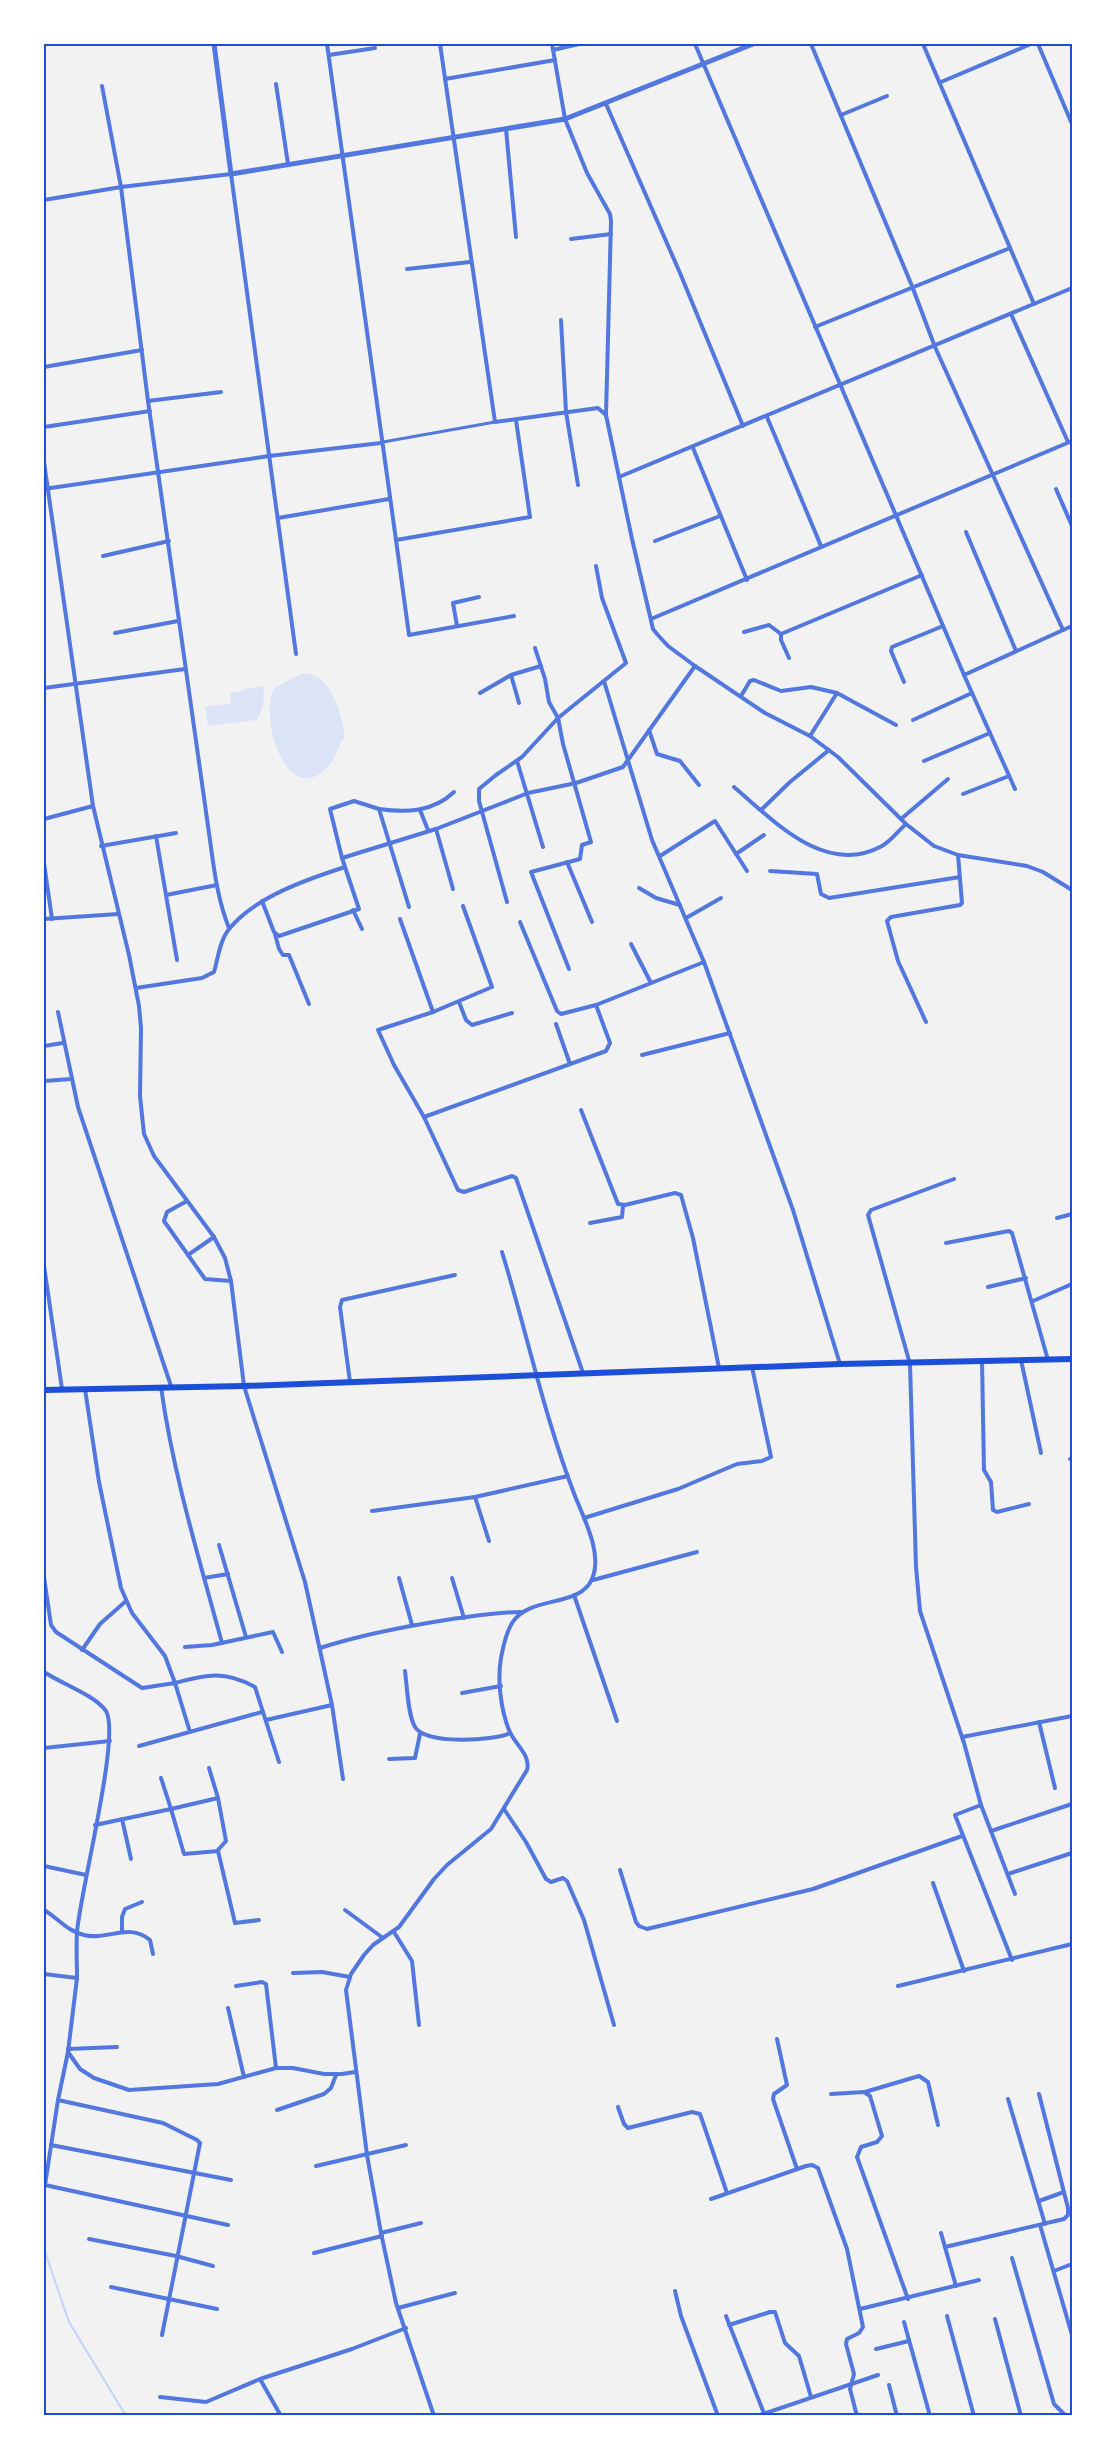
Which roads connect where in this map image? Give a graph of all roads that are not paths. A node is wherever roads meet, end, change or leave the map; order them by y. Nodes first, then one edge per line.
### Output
1 (214, 44) edge
2 (327, 44) edge
3 (440, 44) edge
4 (552, 44) edge
5 (579, 44) edge
6 (695, 44) edge
7 (753, 44) edge
8 (811, 44) edge
9 (923, 44) edge
10 (1031, 44) edge
11 (1038, 44) edge
12 (375, 48) dead end
13 (553, 50) junction
14 (329, 55) junction
15 (555, 60) junction
16 (704, 64) junction
17 (446, 79) junction
18 (940, 83) junction
19 (276, 84) dead end
20 (102, 86) dead end
21 (887, 96) dead end
22 (606, 104) junction
23 (841, 115) junction
24 (565, 119) junction
25 (1072, 124) edge
26 (506, 129) junction
27 (453, 138) junction
28 (343, 156) junction
29 (288, 164) junction
30 (231, 174) junction
31 (121, 187) junction
32 (44, 200) edge
33 (610, 234) junction
34 (516, 237) dead end
35 (572, 239) dead end
36 (1010, 248) junction
37 (470, 262) junction
38 (407, 269) dead end
39 (912, 286) junction
40 (1072, 288) edge
41 (1034, 304) junction
42 (1011, 315) junction
43 (561, 320) dead end
44 (815, 327) junction
45 (935, 347) junction
46 (142, 350) junction
47 (44, 367) edge
48 (841, 385) junction
49 (221, 392) dead end
50 (148, 401) junction
51 (150, 411) junction
52 (566, 412) junction
53 (606, 415) junction
54 (767, 417) junction
55 (516, 420) junction
56 (495, 422) junction
57 (743, 426) junction
58 (44, 427) edge
59 (381, 442) junction
60 (1070, 442) edge
61 (693, 448) junction
62 (269, 456) junction
63 (44, 462) edge
64 (159, 474) junction
65 (992, 475) junction
66 (619, 477) junction
67 (578, 485) dead end
68 (45, 489) edge
69 (1056, 489) dead end
70 (389, 499) junction
71 (897, 515) junction
72 (720, 516) junction
73 (278, 518) junction
74 (1072, 526) edge
75 (966, 532) dead end
76 (396, 540) junction
77 (169, 541) junction
78 (656, 541) dead end
79 (821, 546) junction
80 (103, 556) dead end
81 (596, 566) dead end
82 (922, 575) junction
83 (747, 580) junction
84 (479, 597) dead end
85 (514, 616) dead end
86 (651, 619) junction
87 (178, 621) junction
88 (457, 626) junction
89 (943, 626) junction
90 (1072, 626) edge
91 (1063, 630) junction
92 (744, 632) dead end
93 (116, 633) dead end
94 (781, 634) junction
95 (535, 648) dead end
96 (1016, 651) junction
97 (296, 654) dead end
98 (789, 658) dead end
99 (541, 666) junction
100 (695, 666) junction
101 (185, 669) junction
102 (511, 675) junction
103 (964, 675) junction
104 (604, 681) junction
105 (904, 682) dead end
106 (74, 684) junction
107 (44, 688) edge
108 (480, 693) dead end
109 (837, 693) junction
110 (972, 693) junction
111 (741, 696) junction
112 (519, 703) dead end
113 (558, 718) junction
114 (913, 720) dead end
115 (896, 725) dead end
116 (649, 730) junction
117 (990, 733) junction
118 (810, 736) junction
119 (829, 750) junction
120 (629, 760) junction
121 (517, 761) junction
122 (924, 761) dead end
123 (1009, 776) junction
124 (948, 779) dead end
125 (576, 783) junction
126 (699, 785) dead end
127 (734, 787) dead end
128 (1015, 789) dead end
129 (454, 792) dead end
130 (528, 793) junction
131 (963, 794) dead end
132 (93, 806) junction
133 (379, 809) junction
134 (420, 810) junction
135 (761, 810) junction
136 (482, 811) junction
137 (44, 819) edge
138 (901, 819) junction
139 (906, 824) junction
140 (436, 829) junction
141 (428, 830) junction
142 (176, 833) dead end
143 (764, 835) dead end
144 (156, 836) junction
145 (388, 843) junction
146 (101, 846) junction
147 (543, 847) dead end
148 (736, 854) junction
149 (958, 855) junction
150 (660, 856) junction
151 (342, 858) junction
152 (567, 862) junction
153 (44, 863) edge
154 (345, 867) junction
155 (747, 871) dead end
156 (770, 871) dead end
157 (960, 877) junction
158 (218, 885) junction
159 (639, 888) dead end
160 (453, 889) dead end
161 (1072, 890) edge
162 (166, 895) junction
163 (721, 898) dead end
164 (262, 901) junction
165 (507, 902) dead end
166 (681, 905) junction
167 (463, 906) dead end
168 (409, 907) dead end
169 (353, 910) junction
170 (118, 914) junction
171 (686, 918) junction
172 (44, 919) edge
173 (52, 919) junction
174 (400, 919) dead end
175 (519, 922) dead end
176 (592, 922) dead end
177 (229, 928) junction
178 (362, 929) dead end
179 (275, 934) junction
180 (631, 944) dead end
181 (177, 960) dead end
182 (704, 962) junction
183 (569, 969) dead end
184 (651, 983) junction
185 (136, 988) junction
186 (459, 1002) junction
187 (309, 1004) dead end
188 (596, 1005) junction
189 (58, 1012) dead end
190 (433, 1012) junction
191 (512, 1013) dead end
192 (926, 1022) dead end
193 (556, 1024) dead end
194 (730, 1033) junction
195 (63, 1043) junction
196 (44, 1046) edge
197 (642, 1055) dead end
198 (570, 1064) junction
199 (71, 1079) junction
200 (44, 1081) edge
201 (581, 1110) dead end
202 (424, 1117) junction
203 (954, 1179) dead end
204 (188, 1201) junction
205 (622, 1206) junction
206 (1072, 1214) edge
207 (1057, 1218) dead end
208 (590, 1223) dead end
209 (214, 1237) junction
210 (946, 1243) dead end
211 (502, 1252) dead end
212 (188, 1255) junction
213 (44, 1266) edge
214 (455, 1275) dead end
215 (1026, 1278) junction
216 (231, 1281) junction
217 (1072, 1284) edge
218 (987, 1287) dead end
219 (1033, 1301) junction
220 (1072, 1359) edge
221 (1021, 1360) junction
222 (1048, 1360) junction
223 (982, 1361) junction
224 (840, 1364) junction
225 (910, 1364) junction
226 (752, 1367) junction
227 (719, 1368) junction
228 (583, 1373) junction
229 (535, 1375) junction
230 (350, 1382) junction
231 (161, 1386) junction
232 (171, 1386) junction
233 (244, 1386) junction
234 (62, 1389) junction
235 (85, 1389) junction
236 (44, 1390) edge
237 (1041, 1454) dead end
238 (568, 1476) junction
239 (475, 1497) junction
240 (1029, 1504) dead end
241 (372, 1511) dead end
242 (584, 1518) junction
243 (489, 1541) dead end
244 (219, 1545) dead end
245 (697, 1552) dead end
246 (228, 1574) junction
247 (44, 1576) edge
248 (204, 1578) junction
249 (399, 1578) dead end
250 (452, 1578) dead end
251 (592, 1580) junction
252 (574, 1595) junction
253 (126, 1601) junction
254 (522, 1612) junction
255 (464, 1617) junction
256 (412, 1625) junction
257 (246, 1637) junction
258 (222, 1643) junction
259 (185, 1647) dead end
260 (320, 1648) junction
261 (82, 1650) junction
262 (282, 1652) dead end
263 (405, 1671) dead end
264 (44, 1672) edge
265 (175, 1683) junction
266 (501, 1686) junction
267 (462, 1693) dead end
268 (332, 1705) junction
269 (262, 1712) junction
270 (1072, 1716) edge
271 (266, 1720) junction
272 (617, 1721) dead end
273 (1039, 1722) junction
274 (190, 1732) junction
275 (510, 1733) junction
276 (420, 1734) junction
277 (962, 1737) junction
278 (110, 1741) junction
279 (139, 1746) dead end
280 (44, 1748) edge
281 (389, 1759) dead end
282 (279, 1762) dead end
283 (208, 1768) dead end
284 (161, 1778) dead end
285 (344, 1779) dead end
286 (1055, 1788) dead end
287 (218, 1798) junction
288 (1072, 1804) edge
289 (981, 1805) junction
290 (171, 1809) junction
291 (504, 1809) junction
292 (122, 1819) junction
293 (95, 1825) junction
294 (991, 1831) junction
295 (962, 1836) junction
296 (218, 1850) junction
297 (1072, 1853) edge
298 (131, 1859) dead end
299 (44, 1866) edge
300 (620, 1870) dead end
301 (1008, 1874) junction
302 (86, 1875) junction
303 (933, 1883) dead end
304 (1015, 1894) dead end
305 (142, 1902) dead end
306 (44, 1910) edge
307 (345, 1911) dead end
308 (259, 1920) dead end
309 (122, 1931) junction
310 (77, 1932) junction
311 (394, 1932) junction
312 (383, 1938) junction
313 (1072, 1944) edge
314 (153, 1954) dead end
315 (1012, 1960) junction
316 (964, 1971) junction
317 (293, 1973) dead end
318 (44, 1974) edge
319 (350, 1977) junction
320 (77, 1978) junction
321 (236, 1986) dead end
322 (898, 1986) dead end
323 (228, 2008) dead end
324 (419, 2025) dead end
325 (614, 2025) dead end
326 (777, 2039) dead end
327 (117, 2047) dead end
328 (68, 2050) junction
329 (276, 2068) junction
330 (355, 2072) junction
331 (336, 2074) junction
332 (244, 2077) junction
333 (864, 2092) junction
334 (831, 2094) dead end
335 (1039, 2094) dead end
336 (1008, 2099) dead end
337 (58, 2100) junction
338 (618, 2107) dead end
339 (277, 2110) dead end
340 (938, 2125) dead end
341 (51, 2145) junction
342 (406, 2145) dead end
343 (367, 2155) junction
344 (316, 2166) dead end
345 (797, 2169) junction
346 (195, 2173) junction
347 (231, 2180) dead end
348 (1064, 2192) junction
349 (727, 2193) junction
350 (711, 2199) dead end
351 (1039, 2201) junction
352 (185, 2215) junction
353 (1070, 2215) edge
354 (421, 2223) dead end
355 (1042, 2224) junction
356 (228, 2225) dead end
357 (941, 2233) dead end
358 (382, 2234) junction
359 (89, 2240) dead end
360 (945, 2247) junction
361 (314, 2253) dead end
362 (176, 2256) junction
363 (1012, 2258) dead end
364 (1072, 2264) edge
365 (213, 2266) dead end
366 (1054, 2271) junction
367 (980, 2280) dead end
368 (956, 2286) junction
369 (111, 2287) dead end
370 (675, 2290) dead end
371 (454, 2293) dead end
372 (908, 2299) junction
373 (169, 2300) junction
374 (398, 2308) junction
375 (217, 2309) dead end
376 (860, 2309) junction
377 (726, 2316) dead end
378 (947, 2316) dead end
379 (995, 2319) dead end
380 (904, 2322) dead end
381 (729, 2325) junction
382 (406, 2328) junction
383 (162, 2335) dead end
384 (1072, 2336) edge
385 (909, 2341) junction
386 (876, 2349) dead end
387 (878, 2375) dead end
388 (260, 2379) junction
389 (850, 2385) junction
390 (890, 2385) dead end
391 (160, 2397) dead end
392 (811, 2397) junction
393 (765, 2414) edge
394 (281, 2415) edge
395 (434, 2415) edge
396 (718, 2415) edge
397 (757, 2415) edge
398 (857, 2415) edge
399 (897, 2415) edge
400 (930, 2415) edge
401 (974, 2415) edge
402 (1021, 2415) edge
403 (1066, 2415) edge

1 - 30 street
2 - 14 street
3 - 17 street
4 - 13 street
5 - 13 street
6 - 16 street
7 - 16 street
8 - 23 street
9 - 18 street
10 - 18 street
11 - 25 street
12 - 14 street
13 - 15 street
14 - 28 street
15 - 17 street
15 - 24 street
16 - 22 street
16 - 44 street
17 - 27 street
18 - 36 street
19 - 29 street
20 - 31 street
21 - 23 street
22 - 24 street
22 - 57 street
23 - 39 street
24 - 26 street
24 - 33 street
26 - 27 street
26 - 34 street
27 - 28 street
27 - 37 street
28 - 29 street
28 - 59 street
29 - 30 street
30 - 31 street
30 - 62 street
31 - 32 street
31 - 46 street
33 - 35 street
33 - 53 street
36 - 39 street
36 - 41 street
37 - 38 street
37 - 56 street
39 - 44 street
39 - 45 street
40 - 41 street
41 - 42 street
42 - 45 street
42 - 60 street
43 - 52 street
44 - 48 street
45 - 48 street
45 - 65 street
46 - 47 street
46 - 50 street
48 - 54 street
48 - 71 street
49 - 50 street
50 - 51 street
51 - 58 street
51 - 64 street
52 - 53 street
52 - 55 street
52 - 67 street
53 - 66 street
54 - 57 street
54 - 79 street
55 - 56 street
55 - 76 street
56 - 59 street
57 - 61 street
59 - 62 street
59 - 70 street
60 - 65 street
61 - 66 street
61 - 72 street
62 - 64 street
62 - 73 street
63 - 68 street
64 - 68 street
64 - 77 street
65 - 71 street
65 - 91 street
66 - 86 street
68 - 106 street
69 - 74 street
70 - 73 street
70 - 76 street
71 - 79 street
71 - 82 street
72 - 78 street
72 - 83 street
73 - 97 street
75 - 96 street
76 - 88 street
77 - 80 street
77 - 87 street
79 - 83 street
81 - 104 street
82 - 89 street
82 - 94 street
83 - 86 street
84 - 88 street
85 - 88 street
86 - 100 street
87 - 93 street
87 - 101 street
89 - 103 street
89 - 105 street
90 - 91 street
91 - 96 street
92 - 94 street
94 - 98 street
95 - 99 street
96 - 103 street
99 - 102 street
99 - 113 street
100 - 111 street
100 - 116 street
101 - 106 street
101 - 158 street
102 - 108 street
102 - 112 street
103 - 110 street
104 - 113 street
104 - 120 street
106 - 107 street
106 - 132 street
109 - 111 street
109 - 115 street
109 - 118 street
110 - 114 street
110 - 117 street
111 - 118 street
113 - 121 street
113 - 125 street
116 - 120 street
116 - 126 street
117 - 122 street
117 - 123 street
118 - 119 street
119 - 135 street
119 - 138 street
120 - 125 street
120 - 150 street
121 - 130 street
121 - 136 street
123 - 128 street
123 - 131 street
124 - 138 street
125 - 130 street
125 - 152 street
127 - 135 street
129 - 134 street
130 - 136 street
130 - 147 street
132 - 137 street
132 - 146 street
133 - 134 street
133 - 145 street
133 - 151 street
134 - 141 street
135 - 139 street
136 - 140 street
136 - 165 street
138 - 139 street
139 - 149 street
140 - 141 street
140 - 160 street
141 - 145 street
142 - 144 street
143 - 148 street
144 - 146 street
144 - 162 street
145 - 151 street
145 - 168 street
146 - 170 street
148 - 150 street
148 - 155 street
149 - 157 street
149 - 161 street
150 - 166 street
151 - 154 street
152 - 176 street
152 - 183 street
153 - 173 street
154 - 164 street
154 - 169 street
156 - 157 street
157 - 192 street
158 - 162 street
158 - 177 street
159 - 166 street
162 - 181 street
163 - 171 street
164 - 177 street
164 - 179 street
166 - 171 street
167 - 186 street
169 - 178 street
169 - 179 street
170 - 173 street
170 - 185 street
171 - 182 street
172 - 173 street
174 - 190 street
175 - 188 street
177 - 185 street
179 - 187 street
180 - 184 street
182 - 184 street
182 - 194 street
184 - 188 street
185 - 204 street
186 - 190 street
186 - 191 street
188 - 198 street
189 - 195 street
190 - 202 street
193 - 198 street
194 - 197 street
194 - 224 street
195 - 196 street
195 - 199 street
198 - 202 street
199 - 200 street
199 - 232 street
201 - 205 street
202 - 228 street
203 - 225 street
204 - 209 street
204 - 212 street
205 - 208 street
205 - 227 street
206 - 207 street
209 - 212 street
209 - 216 street
210 - 215 street
211 - 229 street
212 - 216 street
213 - 234 street
214 - 230 street
215 - 218 street
215 - 219 street
216 - 233 street
217 - 219 street
219 - 222 street
220 - 222 main road
221 - 222 main road
221 - 223 main road
221 - 237 street
223 - 225 main road
223 - 240 street
224 - 225 main road
224 - 226 main road
225 - 277 street
226 - 227 main road
226 - 242 street
227 - 228 main road
228 - 229 main road
229 - 230 main road
229 - 238 street
230 - 233 main road
231 - 232 main road
231 - 235 main road
231 - 248 street
232 - 233 main road
233 - 260 street
234 - 235 main road
234 - 236 main road
235 - 253 street
238 - 239 street
238 - 242 street
239 - 241 street
239 - 243 street
242 - 251 street
244 - 246 street
245 - 251 street
246 - 248 street
246 - 257 street
247 - 261 street
248 - 258 street
249 - 256 street
250 - 255 street
251 - 252 street
252 - 254 street
252 - 272 street
253 - 261 street
253 - 265 street
254 - 255 street
254 - 266 street
255 - 256 street
256 - 260 street
257 - 258 street
257 - 262 street
258 - 259 street
260 - 268 street
261 - 265 street
263 - 276 street
264 - 278 street
265 - 269 street
265 - 274 street
266 - 267 street
266 - 275 street
268 - 271 street
268 - 285 street
269 - 271 street
269 - 274 street
270 - 273 street
271 - 282 street
273 - 277 street
273 - 286 street
274 - 279 street
275 - 276 street
275 - 291 street
276 - 281 street
277 - 289 street
278 - 280 street
278 - 293 street
283 - 287 street
284 - 290 street
287 - 290 street
287 - 296 street
288 - 294 street
289 - 294 street
289 - 295 street
290 - 292 street
290 - 296 street
291 - 311 street
291 - 325 street
292 - 293 street
292 - 298 street
293 - 302 street
294 - 301 street
295 - 300 street
295 - 315 street
296 - 308 street
297 - 301 street
299 - 302 street
301 - 304 street
302 - 310 street
303 - 316 street
305 - 309 street
306 - 310 street
307 - 312 street
309 - 310 street
309 - 314 street
310 - 320 street
311 - 312 street
311 - 324 street
312 - 319 street
313 - 315 street
315 - 316 street
316 - 322 street
317 - 319 street
318 - 320 street
319 - 330 street
320 - 328 street
321 - 329 street
323 - 332 street
326 - 345 street
327 - 328 street
328 - 332 street
328 - 337 street
329 - 331 street
329 - 332 street
330 - 331 street
330 - 343 street
331 - 339 street
333 - 334 street
333 - 340 street
333 - 372 street
335 - 348 street
336 - 351 street
337 - 341 street
337 - 346 street
338 - 349 street
341 - 346 street
341 - 352 street
342 - 343 street
343 - 344 street
343 - 358 street
345 - 349 street
345 - 376 street
346 - 347 street
346 - 352 street
348 - 351 street
348 - 353 street
349 - 350 street
351 - 355 street
352 - 356 street
352 - 362 street
353 - 355 street
354 - 358 street
355 - 360 street
355 - 366 street
357 - 360 street
358 - 361 street
358 - 374 street
359 - 362 street
360 - 368 street
362 - 365 street
362 - 373 street
363 - 403 street
364 - 366 street
366 - 384 street
367 - 368 street
368 - 372 street
369 - 373 street
370 - 396 street
371 - 374 street
372 - 376 street
373 - 375 street
373 - 383 street
374 - 382 street
376 - 389 street
377 - 381 street
378 - 401 street
379 - 402 street
380 - 385 street
381 - 392 street
381 - 393 street
382 - 388 street
382 - 395 street
385 - 386 street
385 - 400 street
387 - 389 street
388 - 391 street
388 - 394 street
389 - 392 street
389 - 398 street
390 - 399 street
392 - 393 street
393 - 397 street

